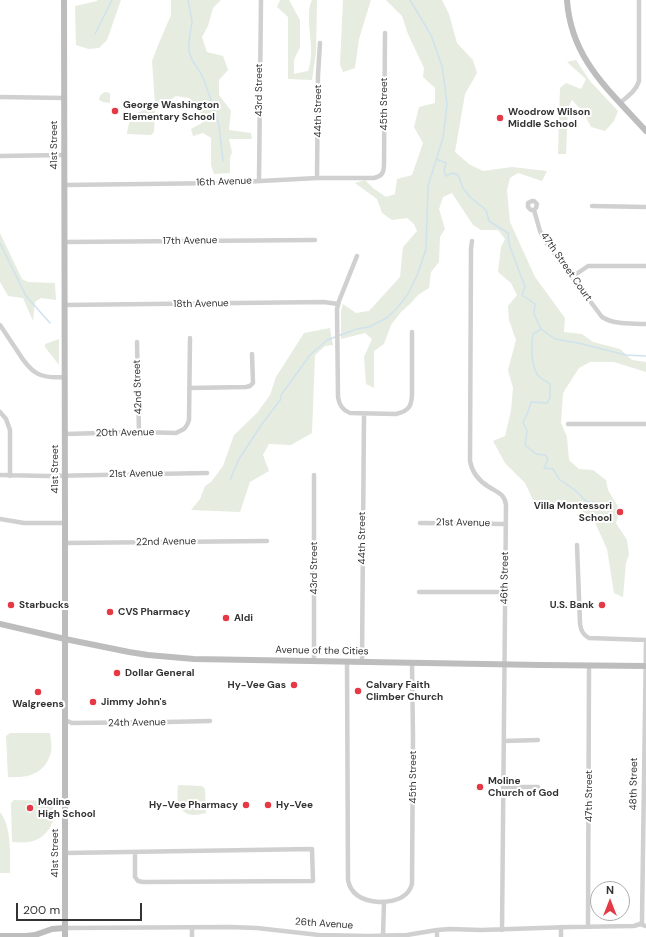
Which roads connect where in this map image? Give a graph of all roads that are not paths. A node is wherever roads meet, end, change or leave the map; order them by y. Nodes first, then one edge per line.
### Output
1 (64, 0) edge
2 (261, 0) edge
3 (567, 0) edge
4 (639, 0) edge
5 (385, 33) dead end
6 (320, 43) dead end
7 (0, 97) edge
8 (64, 98) junction
9 (620, 103) junction
10 (646, 131) edge
11 (64, 155) junction
12 (0, 156) edge
13 (383, 174) joint
14 (317, 178) junction
15 (259, 180) junction
16 (64, 185) junction
17 (592, 206) dead end
18 (646, 207) edge
19 (534, 210) dead end
20 (315, 240) dead end
21 (472, 241) dead end
22 (64, 242) junction
23 (357, 256) dead end
24 (646, 266) edge
25 (572, 277) junction
26 (338, 304) junction
27 (64, 305) junction
28 (646, 324) edge
29 (0, 326) edge
30 (412, 332) dead end
31 (190, 338) dead end
32 (137, 342) dead end
33 (252, 354) dead end
34 (65, 377) junction
35 (189, 388) junction
36 (0, 412) edge
37 (364, 414) junction
38 (568, 424) dead end
39 (646, 424) edge
40 (139, 432) junction
41 (65, 434) junction
42 (207, 473) dead end
43 (314, 474) dead end
44 (0, 475) edge
45 (65, 475) junction
46 (10, 476) junction
47 (0, 519) edge
48 (65, 523) junction
49 (420, 523) dead end
50 (506, 524) junction
51 (267, 541) dead end
52 (65, 543) junction
53 (577, 545) dead end
54 (419, 592) dead end
55 (505, 592) junction
56 (0, 624) edge
57 (65, 639) junction
58 (646, 641) edge
59 (314, 661) junction
60 (347, 662) junction
61 (362, 662) junction
62 (412, 663) junction
63 (504, 665) junction
64 (590, 665) junction
65 (646, 666) edge
66 (65, 720) junction
67 (210, 721) dead end
68 (538, 740) dead end
69 (504, 741) junction
70 (503, 787) junction
71 (538, 787) dead end
72 (136, 852) junction
73 (65, 853) junction
74 (384, 902) junction
75 (640, 924) junction
76 (588, 926) junction
77 (646, 926) edge
78 (192, 927) junction
79 (65, 928) junction
80 (561, 928) junction
81 (437, 930) junction
82 (502, 930) junction
83 (0, 936) edge
84 (383, 936) junction
85 (65, 937) edge
86 (192, 937) edge
87 (344, 937) edge
88 (437, 937) edge
89 (561, 937) edge

1 - 8 street, 41st Street
2 - 15 street, 43rd Street
3 - 9 street
4 - 9 street
5 - 13 street, 45th Street
6 - 14 street, 44th Street
7 - 8 street
8 - 11 street, 41st Street
9 - 10 street
11 - 12 street
11 - 16 street, 41st Street
13 - 14 street, 16th Avenue
14 - 15 street, 16th Avenue
15 - 16 street, 16th Avenue
16 - 22 street, 41st Street
17 - 18 street
19 - 25 street, 47th Street Court
20 - 22 street, 17th Avenue
21 - 50 street, 46th Street
22 - 27 street, 41st Street
23 - 26 street
24 - 25 street
25 - 28 street, 47th Street Court
26 - 27 street, 18th Avenue
26 - 37 street
27 - 34 street, 41st Street
29 - 34 street
30 - 37 street
31 - 35 street
32 - 40 street, 42nd Street
33 - 35 street
34 - 41 street, 41st Street
35 - 40 street, 20th Avenue
36 - 46 street
37 - 61 street, 44th Street
38 - 39 street
40 - 41 street, 20th Avenue
41 - 45 street, 41st Street
42 - 45 street, 21st Avenue
43 - 59 street, 43rd Street
44 - 46 street, 21st Avenue
45 - 46 street, 21st Avenue
45 - 48 street, 41st Street
47 - 48 street
48 - 52 street, 41st Street
49 - 50 street, 21st Avenue
50 - 55 street, 46th Street
51 - 52 street, 22nd Avenue
52 - 57 street, 41st Street
53 - 58 street
54 - 55 street
55 - 63 street, 46th Street
56 - 57 street, Avenue of the Cities
57 - 59 street, Avenue of the Cities
57 - 66 street, 41st Street
58 - 65 street, 48th Street
59 - 60 street, Avenue of the Cities
60 - 61 street, Avenue of the Cities
60 - 74 street
61 - 62 street, Avenue of the Cities
62 - 63 street, Avenue of the Cities
62 - 74 street, 45th Street
63 - 64 street, Avenue of the Cities
63 - 69 street, 46th Street
64 - 65 street, Avenue of the Cities
64 - 76 street, 47th Street
65 - 75 street, 48th Street
66 - 67 street, 24th Avenue
66 - 73 street, 41st Street
68 - 69 street
69 - 70 street, 46th Street
70 - 71 street
70 - 82 street, 46th Street
72 - 72 street
72 - 73 street
73 - 79 street, 41st Street
74 - 84 street
75 - 76 street, 26th Avenue
75 - 77 street, 26th Avenue
76 - 80 street, 26th Avenue
78 - 79 street, 26th Avenue
78 - 86 street
78 - 87 street, 26th Avenue
79 - 83 street, 26th Avenue
79 - 85 street, 41st Street
80 - 82 street, 26th Avenue
80 - 89 street
81 - 82 street, 26th Avenue
81 - 84 street, 26th Avenue
81 - 88 street
84 - 87 street, 26th Avenue

